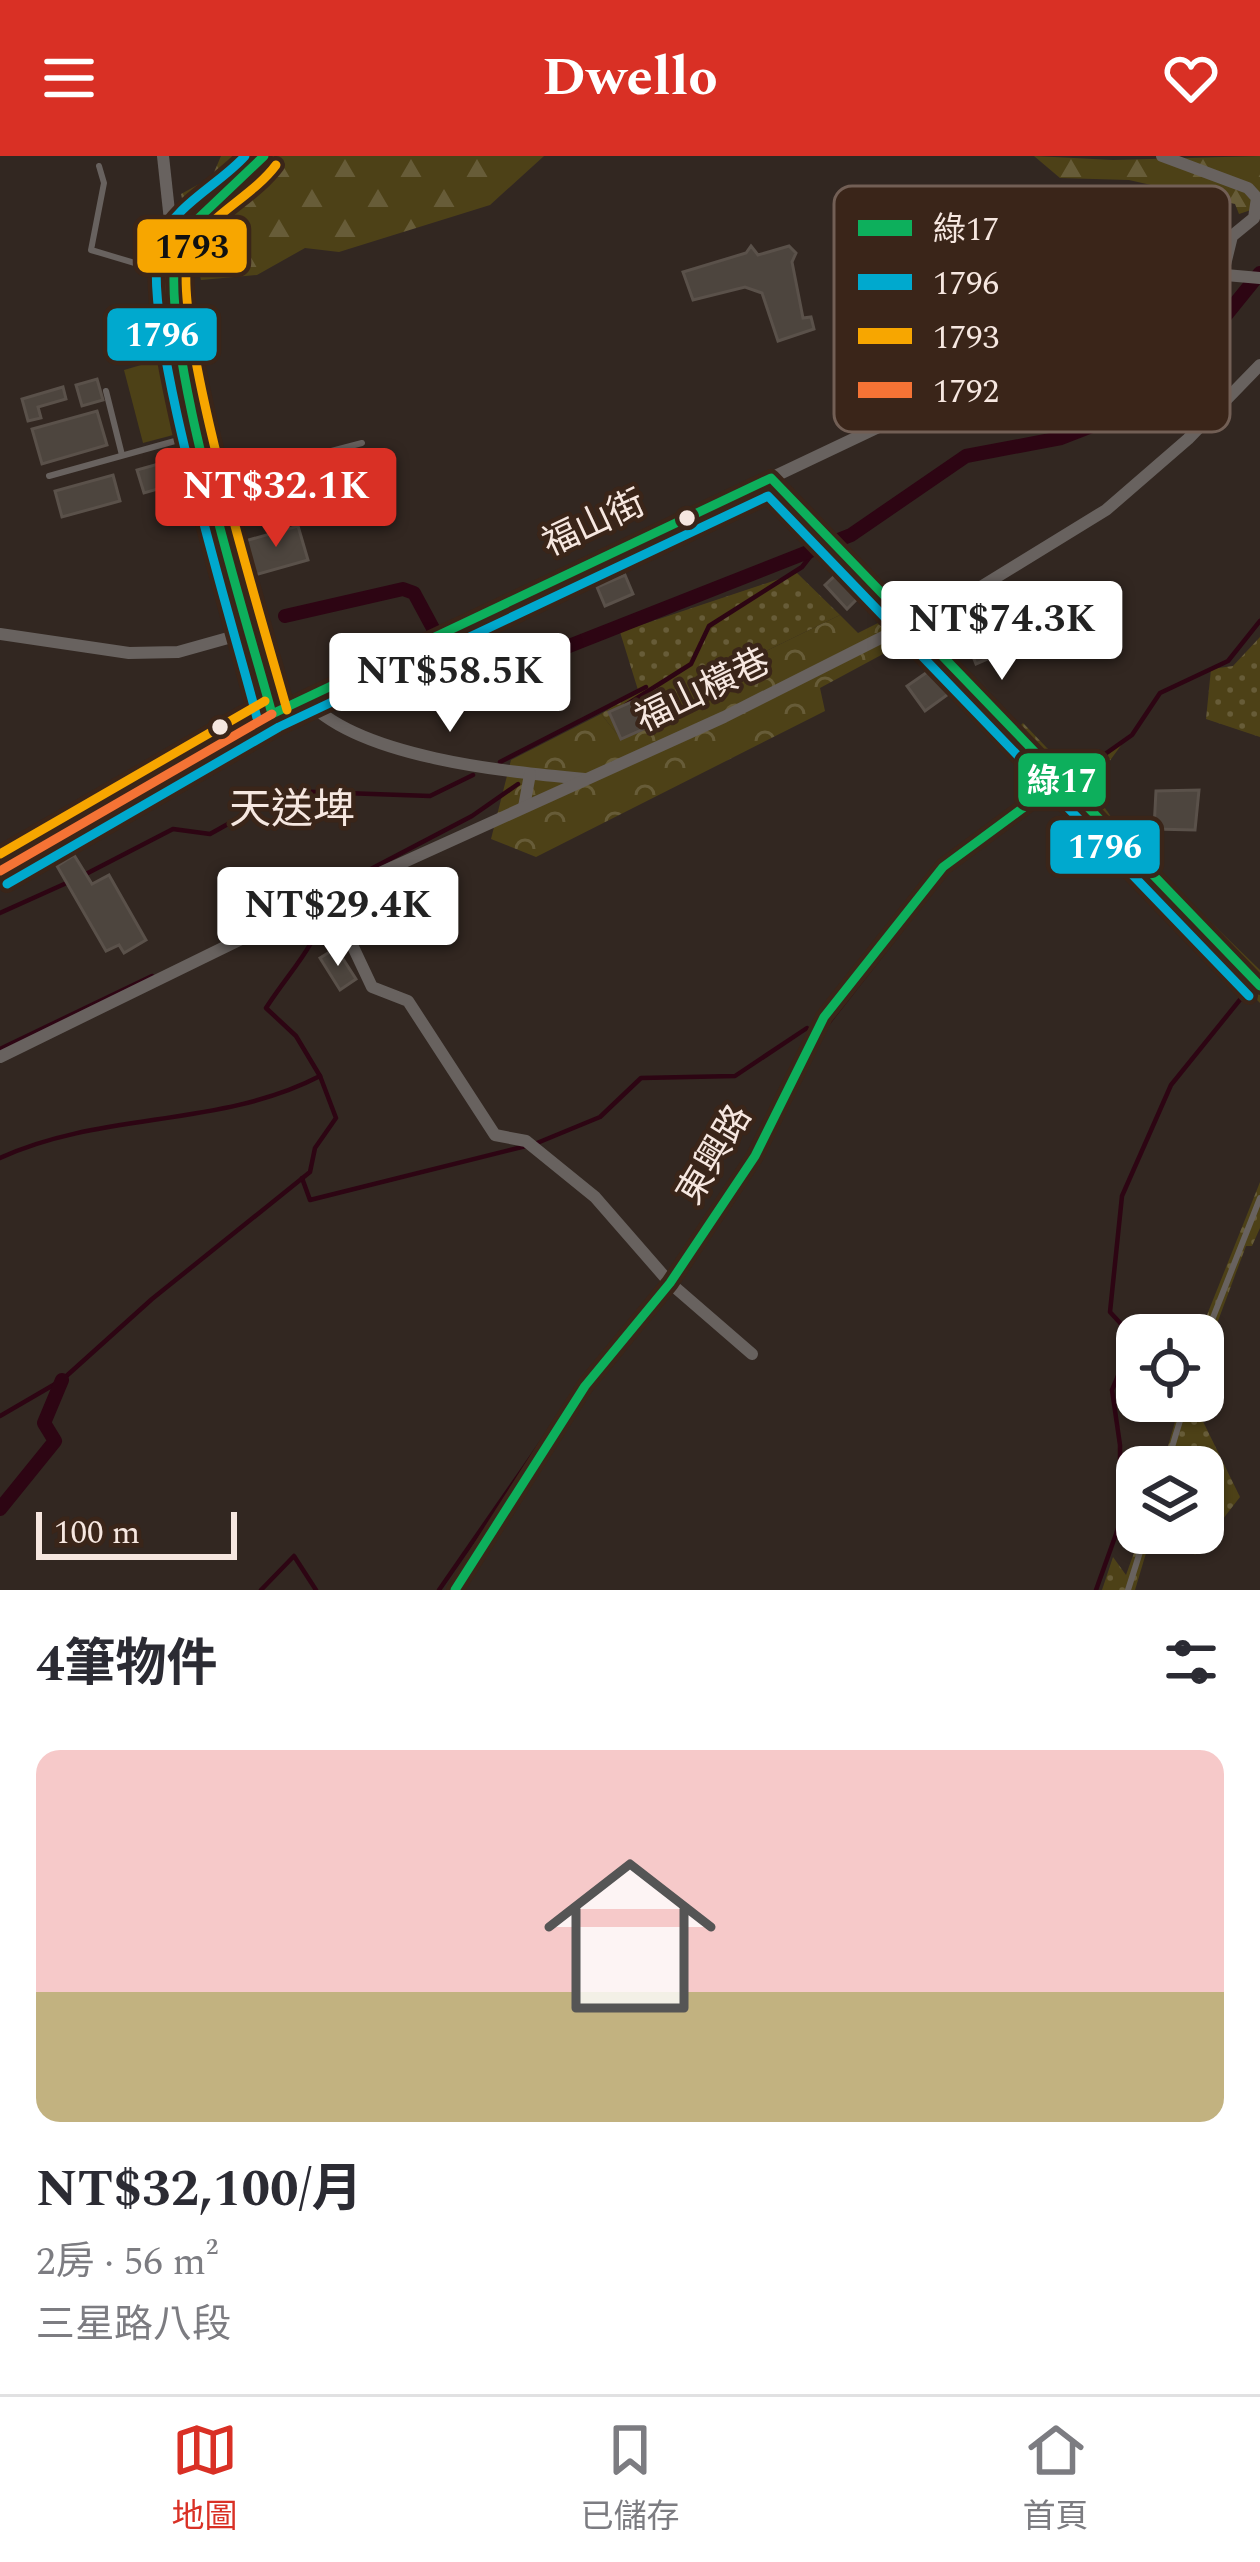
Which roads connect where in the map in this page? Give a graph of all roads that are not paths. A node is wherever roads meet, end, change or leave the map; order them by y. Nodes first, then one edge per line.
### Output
1 (163, 156) edge
2 (264, 156) edge
3 (1162, 156) edge
4 (99, 166) dead end
5 (1230, 244) edge
6 (173, 249) junction
7 (169, 273) junction
8 (1260, 365) edge
9 (106, 391) dead end
10 (1230, 395) edge
11 (868, 432) edge
12 (1194, 432) edge
13 (202, 434) junction
14 (362, 443) dead end
15 (122, 455) junction
16 (49, 476) dead end
17 (771, 478) junction
18 (223, 515) junction
19 (908, 621) junction
20 (253, 631) junction
21 (0, 634) edge
22 (305, 698) junction
23 (272, 715) junction
24 (530, 774) junction
25 (586, 779) junction
26 (1058, 782) junction
27 (524, 807) junction
28 (0, 871) edge
29 (329, 896) junction
30 (1260, 986) edge
31 (0, 1057) edge
32 (1260, 1198) edge
33 (670, 1283) junction
34 (1214, 1314) edge
35 (752, 1354) dead end
36 (1139, 1554) edge
37 (455, 1590) edge
38 (1128, 1590) edge

1 - 6 street
2 - 6 main road
3 - 5 street
4 - 7 lane
6 - 7 main road
7 - 13 main road
8 - 10 street
9 - 15 lane
11 - 17 street, 福山街
12 - 19 street
13 - 15 lane
13 - 18 main road
14 - 18 lane
15 - 16 lane
17 - 19 street
17 - 22 street, 福山街
18 - 20 main road
19 - 25 street, 福山橫巷
19 - 26 street
20 - 21 street
20 - 23 main road
22 - 23 street, 福山街
22 - 24 street
23 - 28 main road
24 - 25 street
24 - 27 street
25 - 27 street, 福山橫巷
26 - 30 street
26 - 33 street, 東興路
27 - 29 street, 福山橫巷
29 - 31 street, 福山橫巷
29 - 33 street
32 - 34 lane
33 - 35 street
33 - 37 street, 東興路
36 - 38 lane

